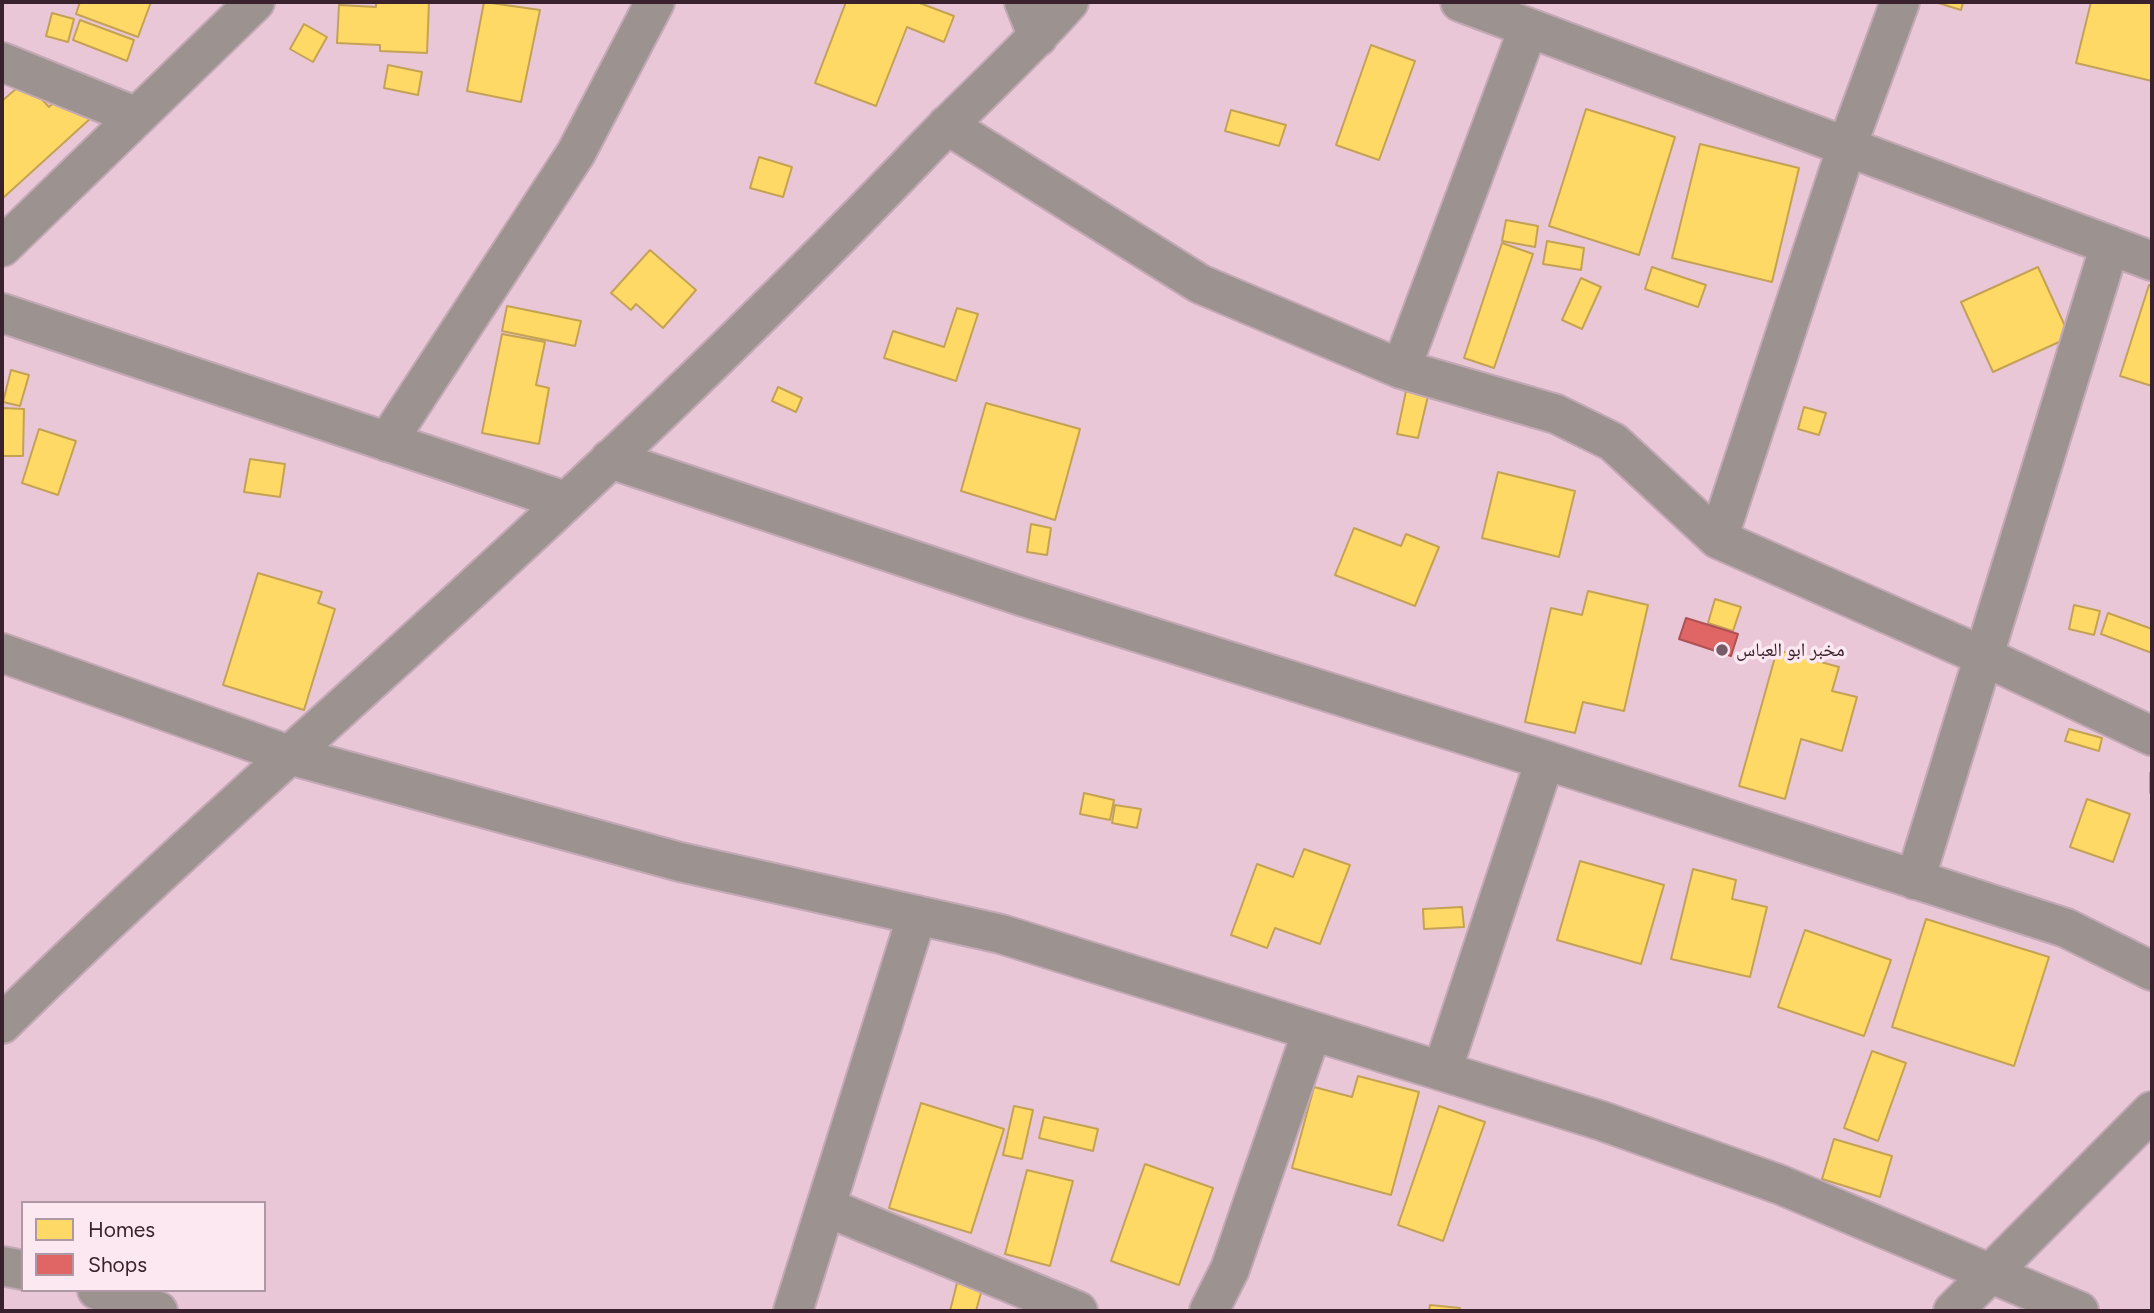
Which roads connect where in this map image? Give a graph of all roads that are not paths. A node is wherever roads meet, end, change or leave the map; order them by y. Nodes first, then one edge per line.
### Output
1 (254, 2) edge
2 (655, 2) edge
3 (1024, 2) edge
4 (1069, 2) edge
5 (1460, 2) edge
6 (1900, 2) edge
7 (1528, 29) junction
8 (1038, 37) junction
9 (2, 62) edge
10 (135, 117) junction
11 (947, 125) junction
12 (1847, 146) junction
13 (2110, 245) junction
14 (2, 247) edge
15 (2152, 261) edge
16 (2, 313) edge
17 (1401, 369) junction
18 (387, 442) junction
19 (610, 458) junction
20 (565, 501) junction
21 (1718, 539) junction
22 (2, 653) edge
23 (1985, 657) junction
24 (2152, 736) edge
25 (289, 755) junction
26 (1545, 760) junction
27 (1915, 880) junction
28 (917, 915) junction
29 (2152, 971) edge
30 (17, 987) edge
31 (2, 1024) edge
32 (1312, 1031) junction
33 (1442, 1071) junction
34 (2152, 1111) edge
35 (826, 1207) junction
36 (2, 1266) edge
37 (21, 1270) edge
38 (1990, 1273) junction
39 (103, 1292) edge
40 (158, 1311) edge
41 (793, 1311) edge
42 (1078, 1311) edge
43 (1209, 1311) edge
44 (1954, 1311) edge
45 (2079, 1311) edge

1 - 10 street
2 - 18 street
3 - 8 street
4 - 8 street
5 - 7 street
6 - 12 street
7 - 12 street
7 - 17 street
8 - 11 street
9 - 10 street
10 - 14 street
11 - 17 street
11 - 19 street
12 - 13 street
12 - 21 street
13 - 15 street
13 - 23 street
16 - 18 street
17 - 21 street
18 - 20 street
19 - 20 street
19 - 26 street
20 - 25 street
21 - 23 street
22 - 25 street
23 - 24 street
23 - 27 street
25 - 28 street
25 - 30 street
26 - 27 street
26 - 33 street
27 - 29 street
28 - 32 street
28 - 35 street
30 - 31 street
32 - 33 street
32 - 43 street
33 - 38 street
34 - 38 street
35 - 41 street
35 - 42 street
36 - 37 street
38 - 44 street
38 - 45 street
39 - 40 street

